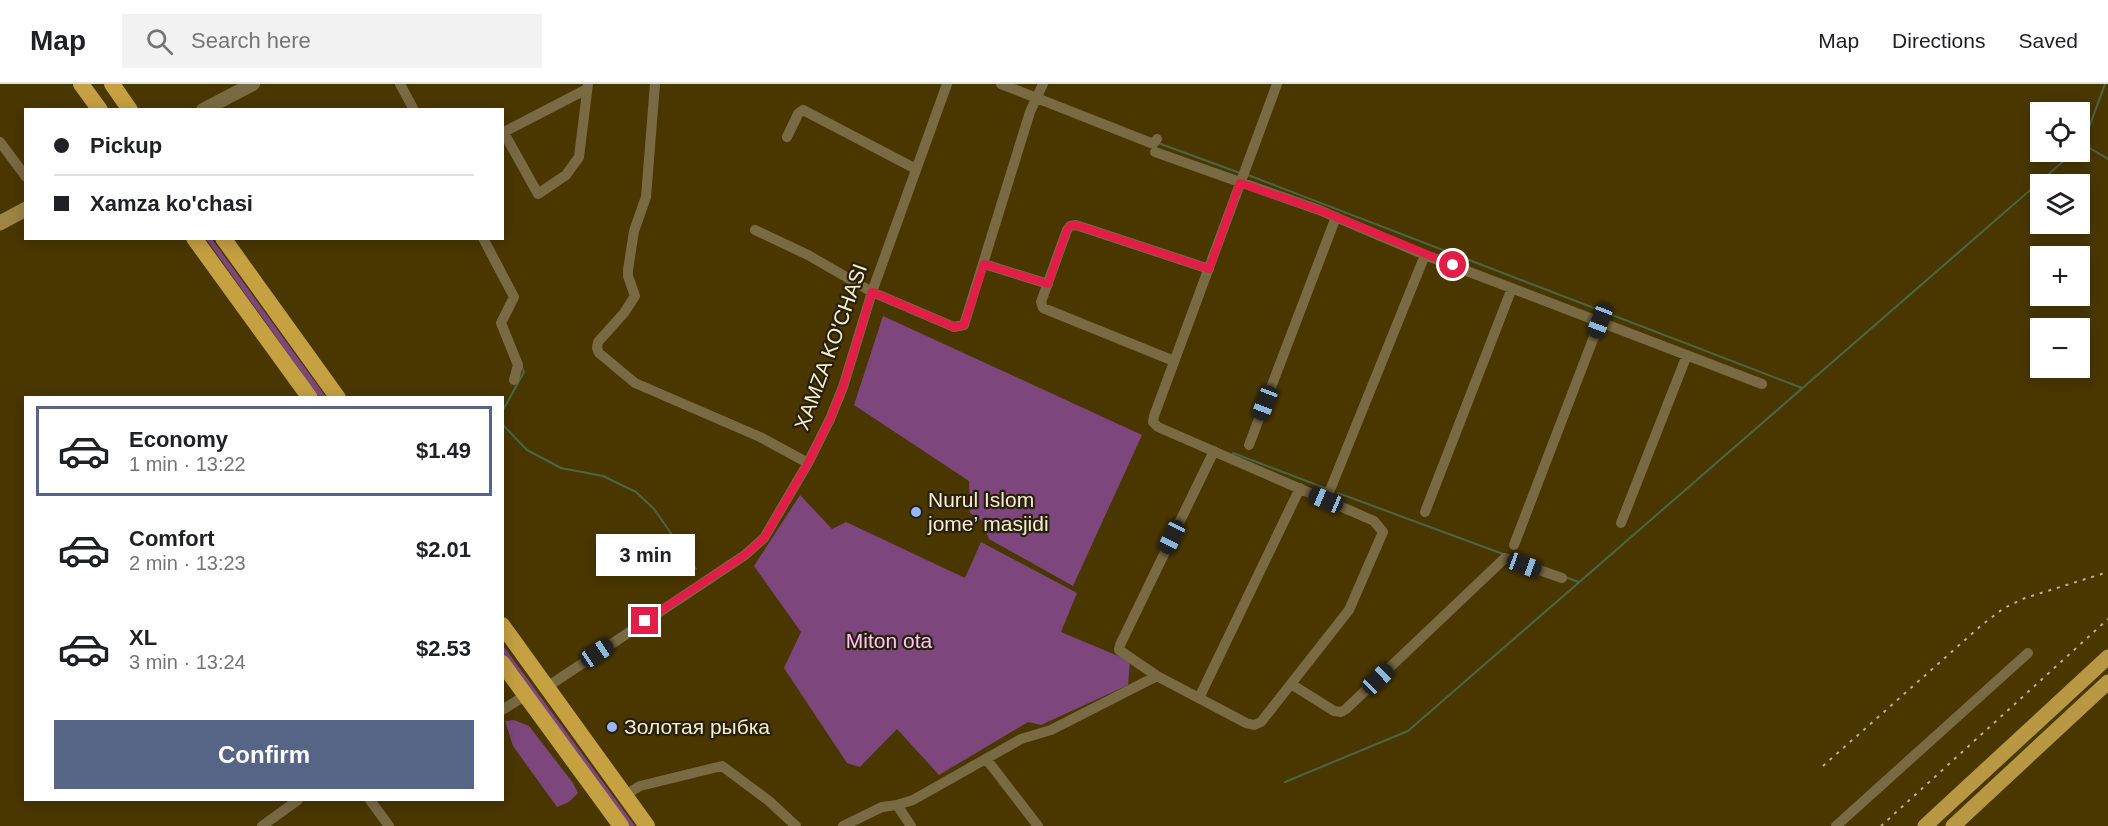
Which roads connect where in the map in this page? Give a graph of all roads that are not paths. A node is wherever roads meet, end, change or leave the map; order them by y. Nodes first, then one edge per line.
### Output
1 (81, 84) edge
2 (112, 84) edge
3 (253, 84) edge
4 (401, 84) edge
5 (655, 84) edge
6 (947, 84) edge
7 (1001, 84) edge
8 (1043, 84) edge
9 (1277, 84) edge
10 (587, 86) edge
11 (1038, 98) junction
12 (99, 108) edge
13 (129, 108) edge
14 (207, 108) edge
15 (413, 108) edge
16 (504, 132) edge
17 (504, 135) edge
18 (787, 137) dead end
19 (1157, 139) dead end
20 (0, 142) edge
21 (1155, 152) dead end
22 (916, 169) junction
23 (24, 174) edge
24 (1240, 183) junction
25 (24, 201) edge
26 (24, 210) edge
27 (0, 213) edge
28 (1336, 217) junction
29 (0, 223) edge
30 (754, 230) dead end
31 (195, 240) edge
32 (225, 240) edge
33 (484, 240) edge
34 (1425, 255) junction
35 (984, 264) junction
36 (1209, 269) junction
37 (1048, 284) junction
38 (1512, 288) junction
39 (872, 292) junction
40 (1600, 321) junction
41 (1688, 355) junction
42 (1174, 361) junction
43 (514, 380) dead end
44 (1762, 384) dead end
45 (309, 396) edge
46 (337, 396) edge
47 (1249, 445) dead end
48 (1214, 451) junction
49 (808, 463) junction
50 (1300, 488) junction
51 (1326, 500) junction
52 (1425, 512) dead end
53 (1622, 523) dead end
54 (1514, 545) dead end
55 (1562, 578) dead end
56 (504, 629) edge
57 (2028, 653) dead end
58 (2108, 657) edge
59 (504, 666) edge
60 (1157, 676) junction
61 (2108, 682) edge
62 (1290, 684) junction
63 (547, 687) junction
64 (526, 695) junction
65 (1199, 698) junction
66 (504, 709) edge
67 (987, 760) junction
68 (625, 795) junction
69 (297, 801) edge
70 (371, 801) edge
71 (897, 805) junction
72 (262, 826) edge
73 (389, 826) edge
74 (621, 826) edge
75 (647, 826) edge
76 (796, 826) edge
77 (843, 826) edge
78 (911, 826) edge
79 (1038, 826) edge
80 (1836, 826) edge
81 (1925, 826) edge
82 (1953, 826) edge

1 - 12 highway
2 - 13 highway
3 - 14 street
4 - 15 street
5 - 49 street
6 - 22 street, XAMZA KO'CHASI
7 - 11 street
8 - 11 street
9 - 24 street
10 - 16 street
10 - 17 street
11 - 19 street
11 - 35 street
18 - 22 street
20 - 23 street
21 - 24 street
22 - 39 street, XAMZA KO'CHASI
24 - 28 street
24 - 36 street
25 - 27 main road
26 - 29 main road
28 - 34 street
28 - 47 street
30 - 39 street
31 - 45 highway
32 - 46 highway
33 - 43 street
34 - 38 street
34 - 51 street
35 - 37 street
35 - 39 street
36 - 37 street
36 - 42 street
37 - 42 street
38 - 40 street
38 - 52 street
39 - 49 street, XAMZA KO'CHASI
40 - 41 street
40 - 54 street
41 - 44 street
41 - 53 street
42 - 48 street
48 - 50 street
48 - 60 street
49 - 63 street, XAMZA KO'CHASI
50 - 51 street
50 - 65 street
51 - 62 street
55 - 62 street
56 - 63 highway
57 - 80 street
58 - 81 main road
59 - 64 highway
60 - 65 street
60 - 67 street
61 - 82 main road
62 - 65 street
63 - 68 highway
64 - 66 street
64 - 74 highway
67 - 71 street
67 - 79 street
68 - 75 highway
68 - 76 street
69 - 72 street
70 - 73 street
71 - 77 street
71 - 78 street

